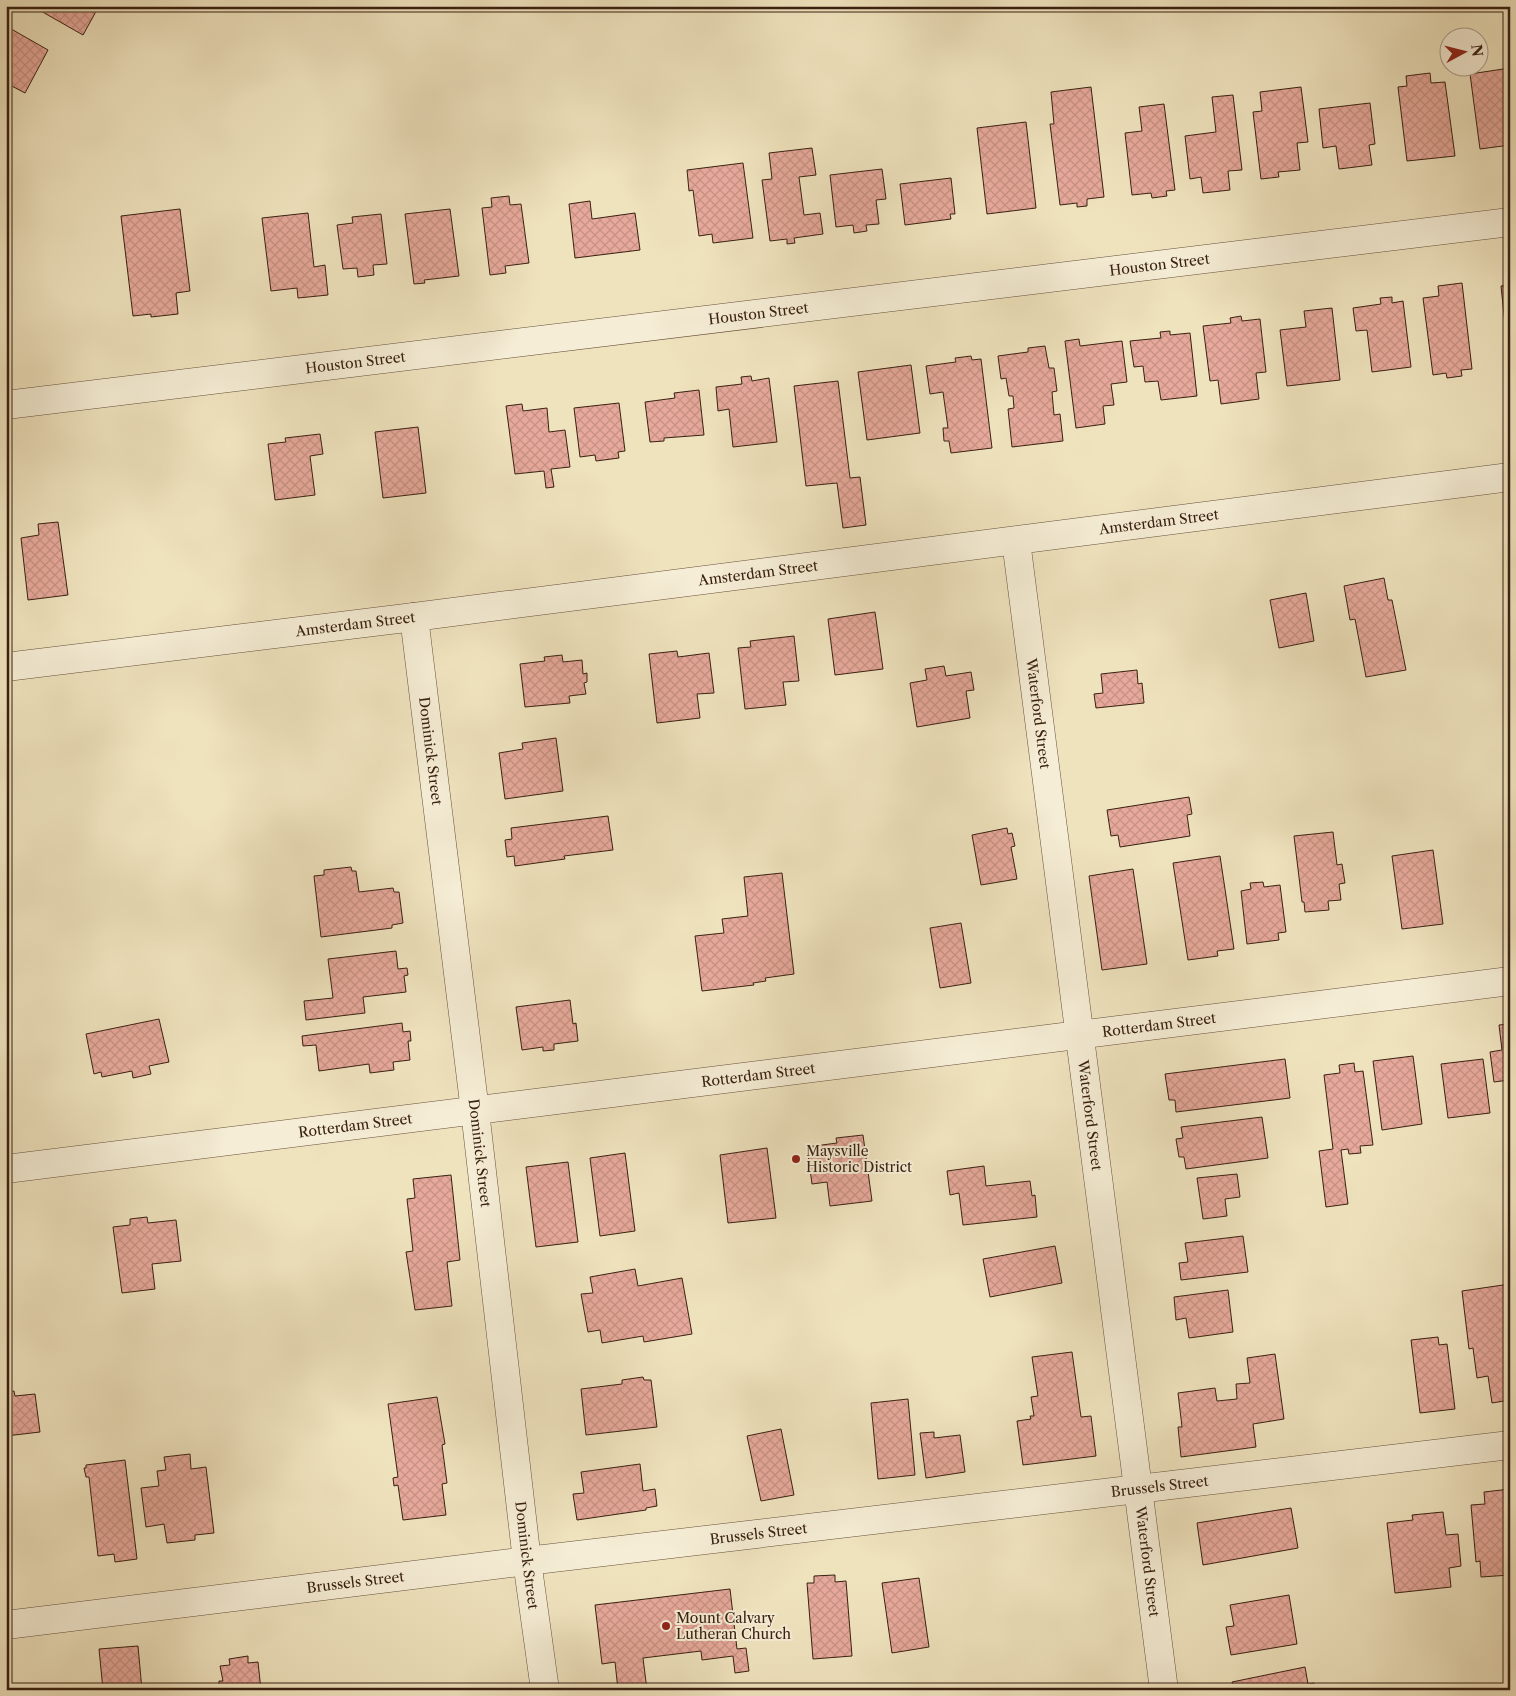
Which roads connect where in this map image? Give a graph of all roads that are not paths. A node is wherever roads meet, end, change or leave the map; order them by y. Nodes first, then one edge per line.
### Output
1 (1510, 222) edge
2 (6, 405) edge
3 (1510, 477) edge
4 (1016, 541) junction
5 (414, 618) junction
6 (6, 667) edge
7 (1510, 981) edge
8 (1080, 1036) junction
9 (475, 1111) junction
10 (6, 1169) edge
11 (1510, 1444) edge
12 (1138, 1490) junction
13 (527, 1561) junction
14 (6, 1625) edge
15 (545, 1690) edge
16 (1164, 1690) edge

1 - 2 street, Houston Street
3 - 4 street, Amsterdam Street
4 - 5 street, Amsterdam Street
4 - 8 street, Waterford Street
5 - 6 street, Amsterdam Street
5 - 9 street, Dominick Street
7 - 8 street, Rotterdam Street
8 - 9 street, Rotterdam Street
8 - 12 street, Waterford Street
9 - 10 street, Rotterdam Street
9 - 13 street, Dominick Street
11 - 12 street, Brussels Street
12 - 13 street, Brussels Street
12 - 16 street, Waterford Street
13 - 14 street, Brussels Street
13 - 15 street, Dominick Street

